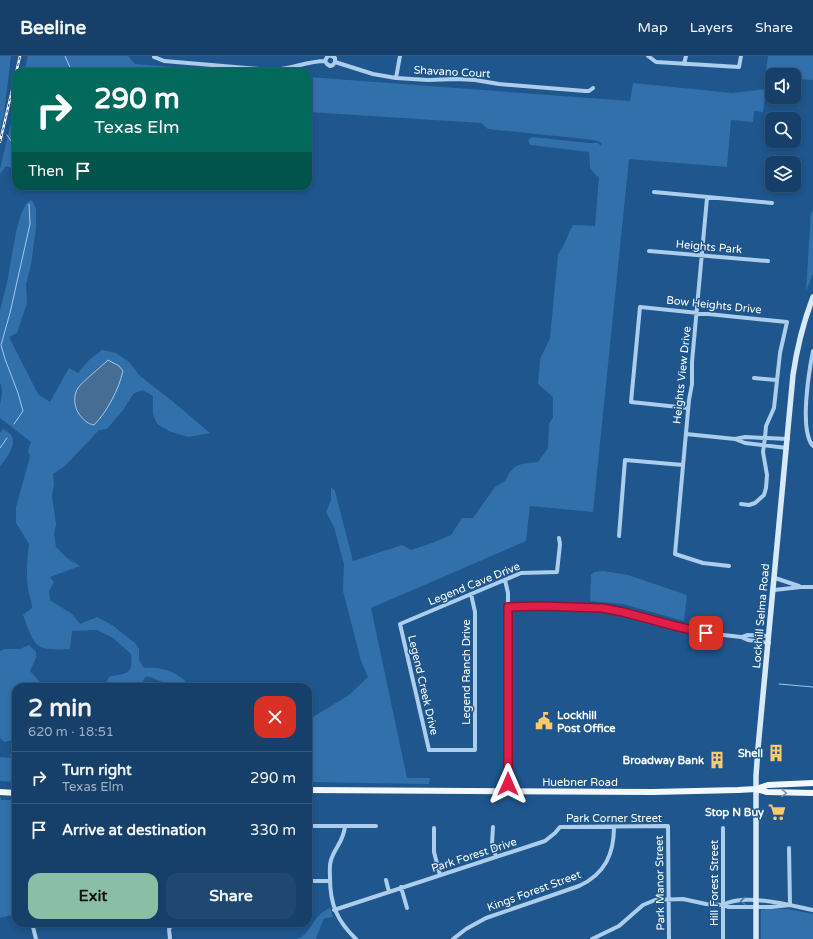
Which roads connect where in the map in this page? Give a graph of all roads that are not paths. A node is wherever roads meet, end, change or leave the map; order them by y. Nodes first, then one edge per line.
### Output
1 (330, 56) edge
2 (400, 56) edge
3 (648, 56) edge
4 (686, 56) edge
5 (741, 56) edge
6 (154, 57) edge
7 (325, 61) junction
8 (335, 62) junction
9 (684, 64) junction
10 (247, 68) edge
11 (287, 68) edge
12 (396, 78) junction
13 (594, 88) dead end
14 (654, 192) dead end
15 (707, 198) junction
16 (772, 203) dead end
17 (649, 251) dead end
18 (701, 255) junction
19 (768, 261) dead end
20 (813, 297) edge
21 (698, 313) junction
22 (813, 351) edge
23 (812, 369) edge
24 (754, 378) dead end
25 (776, 380) junction
26 (688, 408) junction
27 (686, 434) junction
28 (765, 438) junction
29 (735, 439) junction
30 (788, 439) junction
31 (764, 445) junction
32 (813, 446) edge
33 (787, 448) junction
34 (683, 466) junction
35 (741, 504) dead end
36 (619, 536) dead end
37 (558, 538) dead end
38 (729, 566) dead end
39 (775, 578) junction
40 (504, 580) junction
41 (801, 587) junction
42 (813, 587) edge
43 (774, 590) junction
44 (471, 594) junction
45 (508, 607) junction
46 (400, 624) joint
47 (769, 636) junction
48 (741, 637) junction
49 (769, 643) junction
50 (429, 750) joint
51 (813, 783) edge
52 (756, 789) junction
53 (312, 790) edge
54 (508, 791) junction
55 (0, 792) edge
56 (12, 793) edge
57 (813, 793) edge
58 (312, 826) edge
59 (345, 826) junction
60 (376, 826) dead end
61 (668, 826) joint
62 (493, 827) dead end
63 (560, 827) joint
64 (614, 827) junction
65 (434, 828) dead end
66 (723, 828) dead end
67 (789, 848) dead end
68 (496, 857) junction
69 (440, 875) junction
70 (386, 880) dead end
71 (312, 881) edge
72 (330, 881) junction
73 (401, 887) junction
74 (389, 892) junction
75 (669, 899) junction
76 (755, 900) junction
77 (723, 905) junction
78 (790, 905) junction
79 (755, 907) junction
80 (407, 908) dead end
81 (334, 910) junction
82 (813, 910) edge
83 (33, 927) edge
84 (170, 927) edge
85 (36, 939) edge
86 (170, 939) edge
87 (356, 939) edge
88 (453, 939) edge
89 (592, 939) edge
90 (669, 939) edge
91 (723, 939) edge
92 (756, 939) edge

1 - 7 street
1 - 8 street
2 - 12 street
3 - 9 street
4 - 9 street
5 - 9 street
6 - 10 street, Shavano Court
7 - 8 street, Shavano Court
7 - 11 street, Shavano Court
8 - 12 street, Shavano Court
12 - 13 street, Shavano Court
14 - 15 street
15 - 16 street
15 - 18 street, Heights View Drive
17 - 18 street, Heights Park
18 - 19 street, Heights Park
18 - 21 street, Heights View Drive
20 - 30 main road, Lockhill Selma Road
21 - 25 street, Bow Heights Drive
21 - 26 street, Heights View Drive
21 - 26 street, Bow Heights Drive
22 - 23 street
23 - 32 street
24 - 25 street
25 - 28 street
26 - 27 street, Heights View Drive
27 - 29 street
27 - 34 street, Heights View Drive
28 - 29 street
28 - 30 street
28 - 31 street
29 - 31 street
30 - 33 main road, Lockhill Selma Road
31 - 33 street
31 - 35 street
33 - 39 main road, Lockhill Selma Road
34 - 36 street
34 - 38 street, Heights View Drive
37 - 40 street, Legend Cave Drive
39 - 41 street
39 - 43 main road, Lockhill Selma Road
40 - 44 street, Legend Cave Drive
40 - 45 street
41 - 42 street
41 - 43 street
43 - 47 main road, Lockhill Selma Road
44 - 46 street, Legend Cave Drive
44 - 50 street, Legend Ranch Drive
45 - 48 street
45 - 54 street
46 - 50 street, Legend Creek Drive
47 - 48 street
47 - 49 main road, Lockhill Selma Road
48 - 49 street
49 - 52 main road, Lockhill Selma Road
51 - 52 main road, Huebner Road
52 - 54 main road, Huebner Road
52 -> 57 main road, Huebner Road
52 - 76 main road, Lockhill Selma Road
53 - 54 main road, Huebner Road
55 - 56 main road
58 - 59 street
59 - 60 street
59 - 72 street
61 - 64 street, Park Corner Street
61 - 75 street, Park Manor Street
62 - 68 street
63 - 64 street, Park Corner Street
63 - 68 street, Park Forest Drive
64 - 88 street, Kings Forest Street
65 - 69 street
66 - 77 street, Hill Forest Street
67 - 78 street
68 - 69 street, Park Forest Drive
69 - 73 street, Park Forest Drive
70 - 74 street
71 - 72 street
72 - 81 street
73 - 74 street, Park Forest Drive
73 - 80 street
74 - 81 street, Park Forest Drive
75 - 77 street
75 - 89 street
75 - 90 street, Park Manor Street
76 -> 77 street
76 - 78 street
76 - 79 main road, Lockhill Selma Road
77 - 79 street
77 - 91 street, Hill Forest Street
78 - 79 street
78 - 82 street
79 - 92 main road, Lockhill Selma Road
81 - 87 street
83 - 85 street
84 - 86 street

